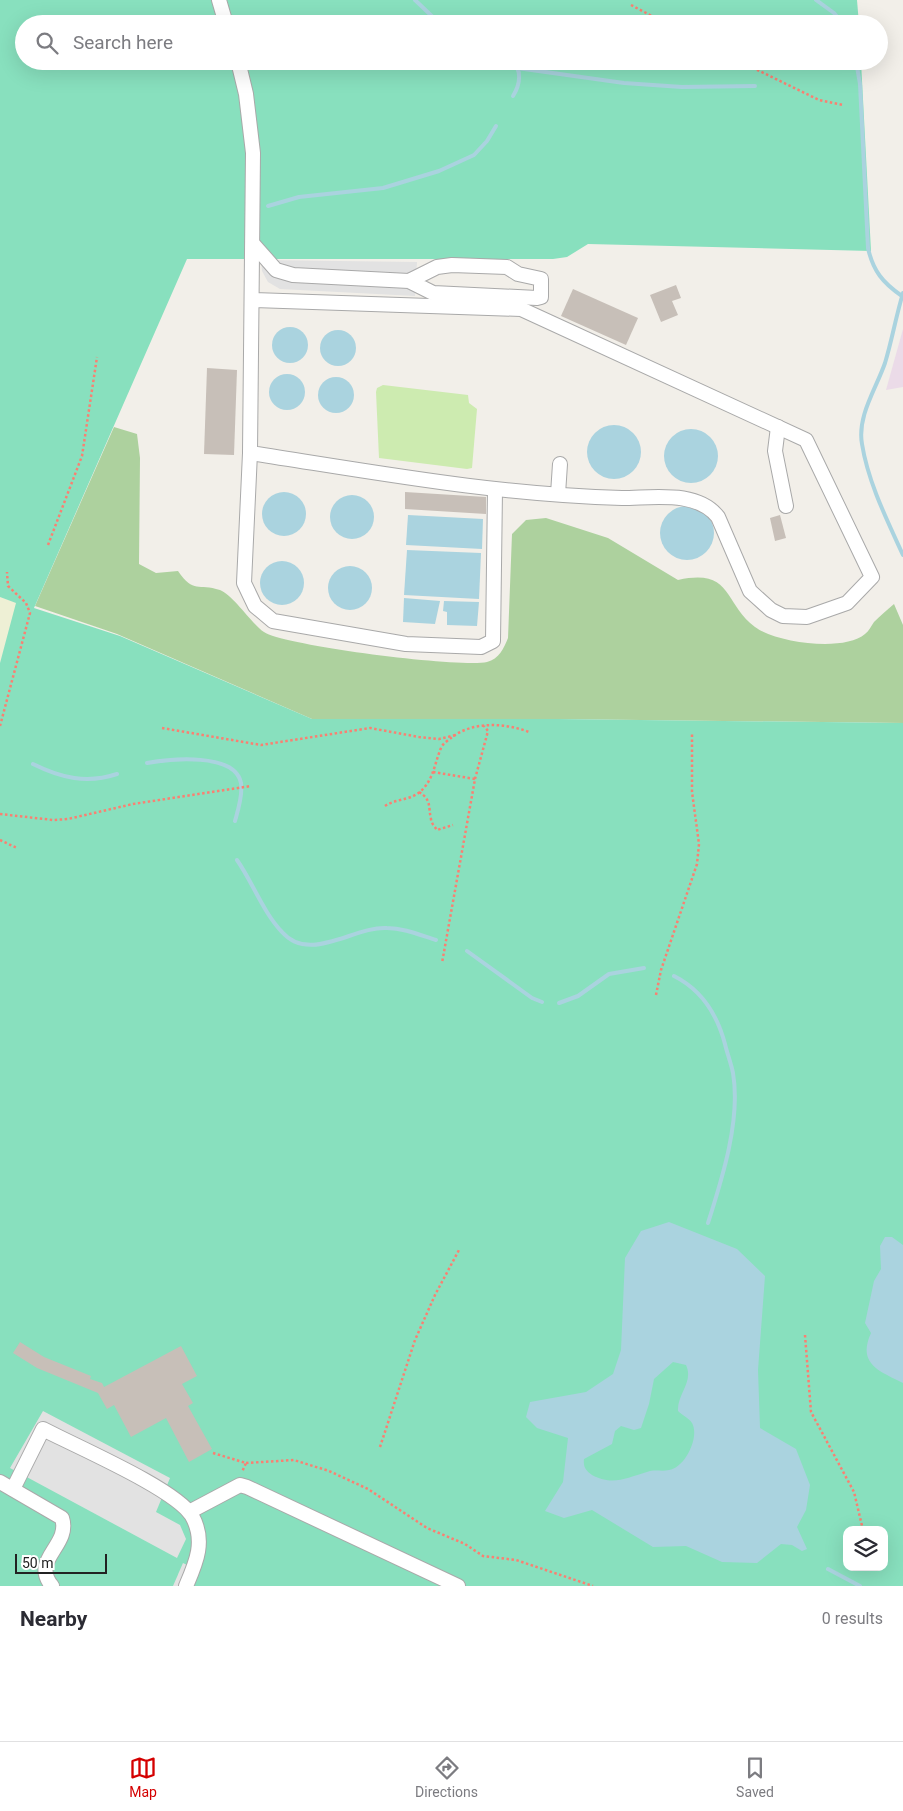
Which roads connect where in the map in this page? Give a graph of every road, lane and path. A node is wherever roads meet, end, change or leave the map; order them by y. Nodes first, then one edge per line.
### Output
1 (219, 0) edge
2 (631, 5) dead end
3 (223, 15) edge
4 (650, 15) edge
5 (240, 70) edge
6 (757, 70) edge
7 (843, 105) dead end
8 (254, 244) junction
9 (409, 281) junction
10 (252, 300) junction
11 (97, 357) dead end
12 (778, 427) junction
13 (250, 453) junction
14 (560, 464) dead end
15 (495, 490) junction
16 (558, 494) junction
17 (786, 506) dead end
18 (48, 544) dead end
19 (7, 572) dead end
20 (0, 726) edge
21 (484, 726) junction
22 (162, 728) dead end
23 (529, 732) dead end
24 (692, 734) dead end
25 (456, 735) junction
26 (434, 772) junction
27 (476, 779) junction
28 (252, 786) dead end
29 (419, 792) junction
30 (385, 806) dead end
31 (0, 814) edge
32 (453, 825) dead end
33 (0, 840) edge
34 (17, 848) dead end
35 (442, 963) dead end
36 (656, 995) dead end
37 (459, 1250) dead end
38 (805, 1335) dead end
39 (380, 1446) dead end
40 (213, 1453) dead end
41 (246, 1463) junction
42 (0, 1482) edge
43 (236, 1488) junction
44 (13, 1489) junction
45 (189, 1512) junction
46 (862, 1526) edge
47 (52, 1586) edge
48 (186, 1586) edge
49 (458, 1586) edge
50 (593, 1586) edge

1 - 3 lane
2 - 4 path
5 - 8 lane
6 - 7 path
8 - 9 lane
8 - 10 lane
9 - 9 lane
10 - 12 lane
10 - 13 lane
11 - 18 path
12 - 16 lane
12 - 17 lane
13 - 15 lane
13 - 15 lane
14 - 16 lane
15 - 16 lane
19 - 20 path
21 - 23 path
21 - 25 path
21 - 27 path
22 - 25 path
24 - 36 path
25 - 26 path
26 - 27 path
26 - 29 path
27 - 35 path
28 - 31 path
29 - 30 path
29 - 32 path
33 - 34 path
37 - 39 path
38 - 46 path
40 - 41 path
41 - 43 path
41 - 50 path
42 - 44 lane
43 - 45 lane
43 - 49 lane
44 - 45 lane
44 - 47 lane
45 - 48 lane

